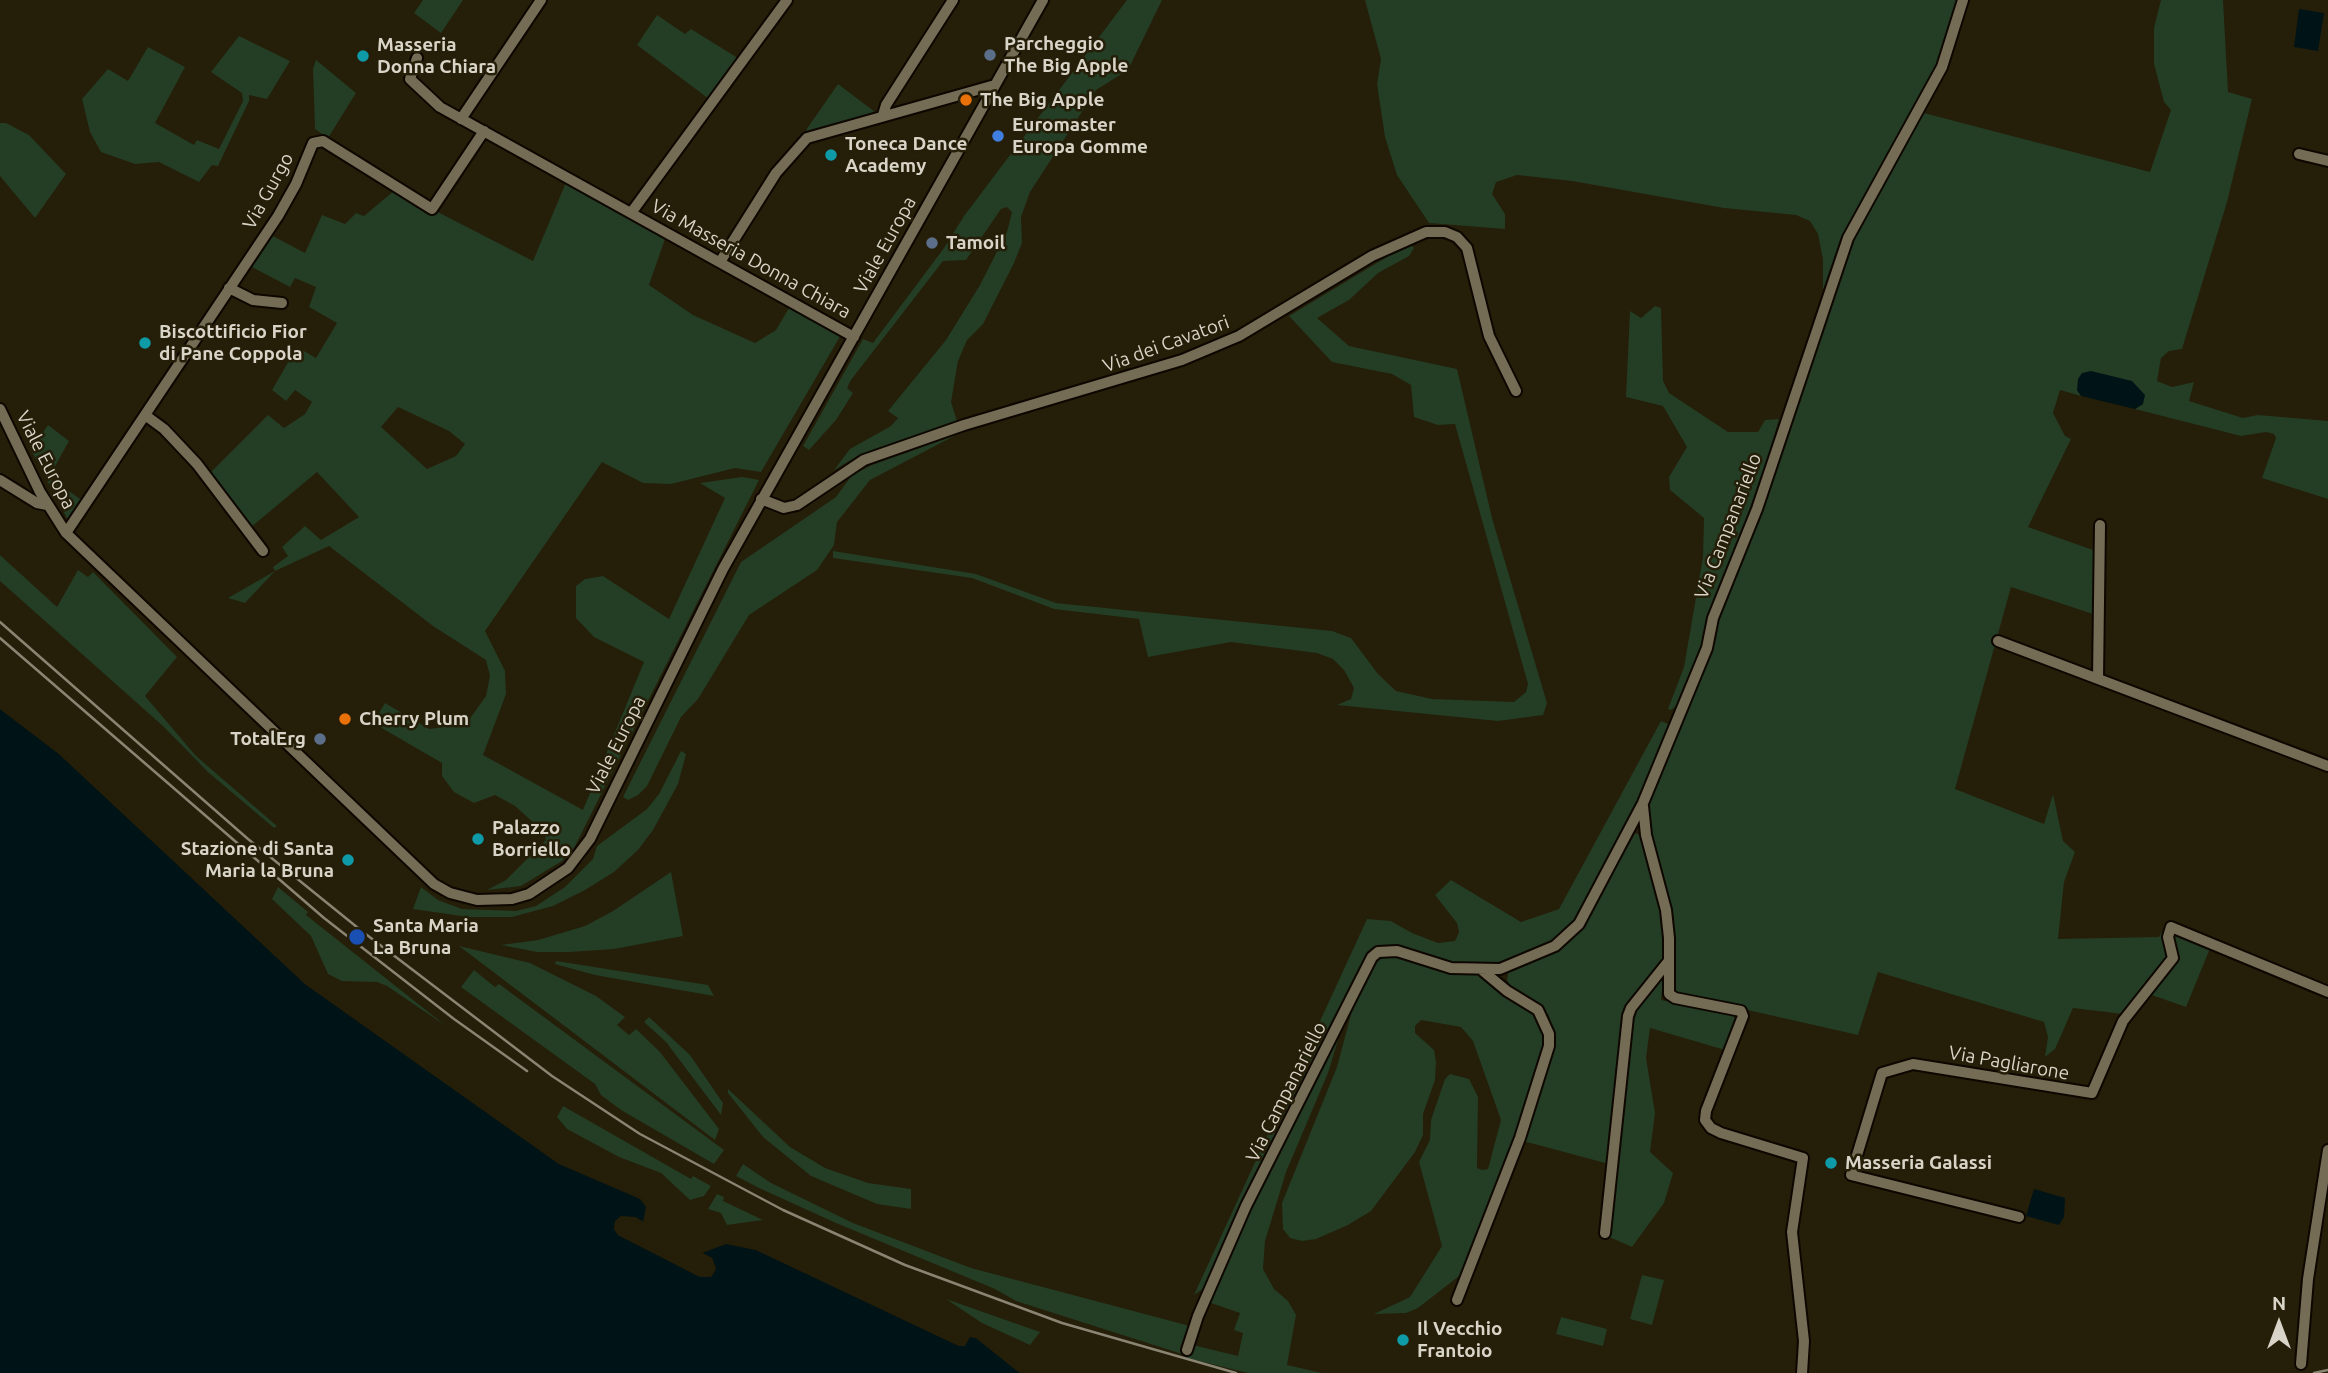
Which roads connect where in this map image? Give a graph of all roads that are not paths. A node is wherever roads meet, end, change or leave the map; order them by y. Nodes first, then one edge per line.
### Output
1 (541, 0) edge
2 (788, 0) edge
3 (953, 0) edge
4 (1044, 0) edge
5 (1963, 0) edge
6 (417, 58) dead end
7 (995, 85) junction
8 (883, 115) junction
9 (461, 119) junction
10 (484, 131) junction
11 (2300, 154) dead end
12 (2328, 162) edge
13 (631, 213) junction
14 (720, 262) junction
15 (229, 288) junction
16 (282, 303) dead end
17 (854, 337) junction
18 (1516, 391) dead end
19 (0, 409) edge
20 (145, 415) junction
21 (0, 480) edge
22 (761, 499) junction
23 (47, 505) junction
24 (2100, 526) dead end
25 (66, 533) junction
26 (263, 551) dead end
27 (1998, 641) dead end
28 (2098, 678) junction
29 (2328, 766) edge
30 (1643, 803) junction
31 (1667, 963) junction
32 (1483, 971) junction
33 (2328, 992) edge
34 (2328, 1150) edge
35 (2327, 1166) edge
36 (2019, 1217) dead end
37 (1605, 1233) dead end
38 (1457, 1300) dead end
39 (1187, 1350) dead end
40 (2301, 1364) dead end
41 (1802, 1373) edge

1 - 9 street
2 - 13 street, Via Masseria Donna Chiara
3 - 8 street
4 - 7 street, Viale Europa
5 - 30 street, Via Campanariello
6 - 9 street, Via Masseria Donna Chiara
7 - 8 street
7 - 17 street, Viale Europa
8 - 14 street
9 - 10 street, Via Masseria Donna Chiara
10 - 13 street, Via Masseria Donna Chiara
10 - 15 street, Via Gurgo
11 - 12 street
13 - 14 street, Via Masseria Donna Chiara
14 - 17 street, Via Masseria Donna Chiara
15 - 16 street
15 - 20 street, Via Gurgo
17 - 22 street, Viale Europa
18 - 22 street, Via dei Cavatori
19 - 23 street, Viale Europa
20 - 25 street, Via Gurgo
20 - 26 street
21 - 23 street
22 - 25 street, Viale Europa
23 - 25 street, Viale Europa
24 - 28 street
27 - 28 street
28 - 29 street
30 - 31 street
30 - 32 street, Via Campanariello
31 - 37 street
31 - 41 street
32 - 38 street
32 - 39 street, Via Campanariello
33 - 36 street, Via Pagliarone
34 - 35 street
35 - 40 street

